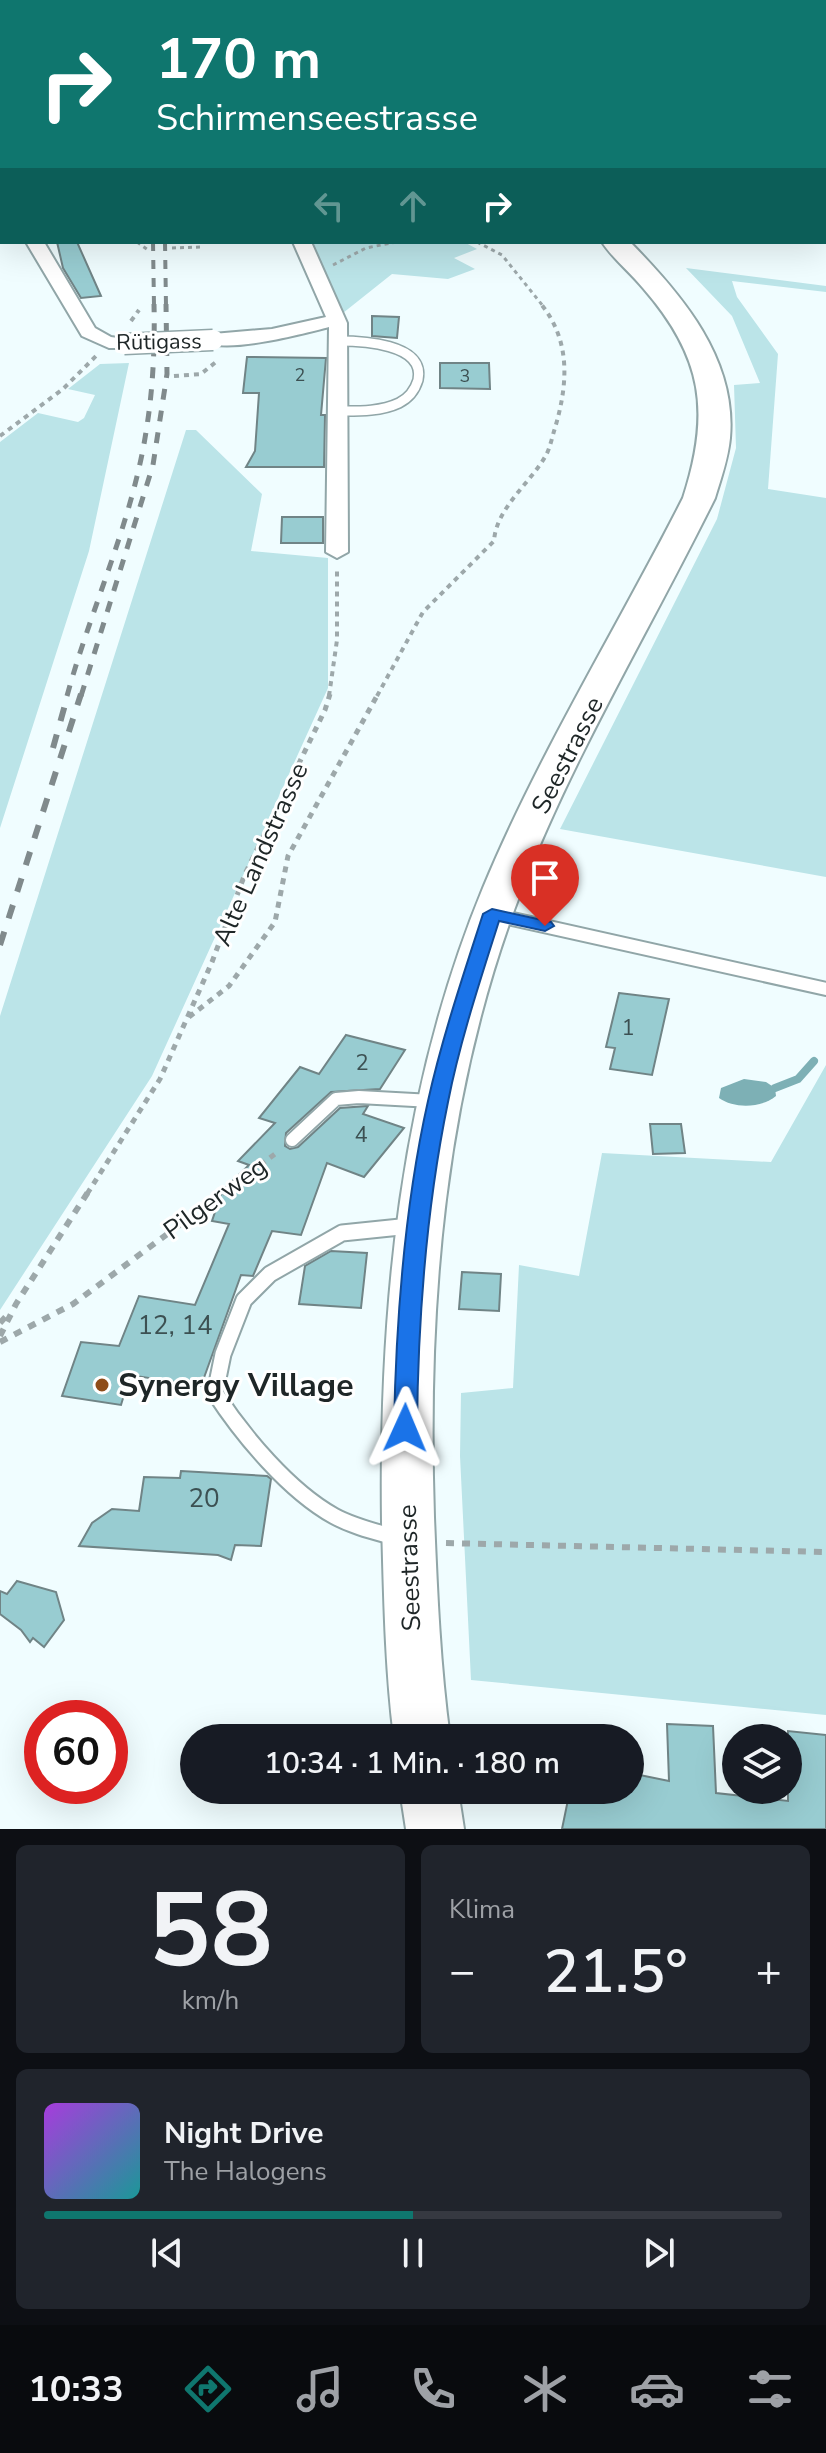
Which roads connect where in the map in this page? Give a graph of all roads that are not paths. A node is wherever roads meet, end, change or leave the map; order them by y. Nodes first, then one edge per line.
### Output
1 (36, 244) edge
2 (303, 244) edge
3 (617, 244) edge
4 (337, 320) junction
5 (338, 341) junction
6 (337, 411) junction
7 (337, 552) road end
8 (492, 914) junction
9 (826, 989) edge
10 (438, 1102) junction
11 (292, 1140) road end
12 (418, 1225) junction
13 (409, 1542) junction
14 (420, 1724) edge
15 (431, 1804) edge
16 (435, 1829) edge

1 - 4 street, Rütigass, bridge
2 - 4 street
3 - 8 main road, Seestrasse
4 - 5 street
5 - 6 street
5 - 6 lane
6 - 7 street
8 - 9 lane
8 - 10 main road, Seestrasse
10 - 11 lane, Pilgerweg
10 - 12 main road, Seestrasse
12 - 13 main road, Seestrasse
12 - 13 lane
13 - 14 main road, Seestrasse
15 - 16 main road

